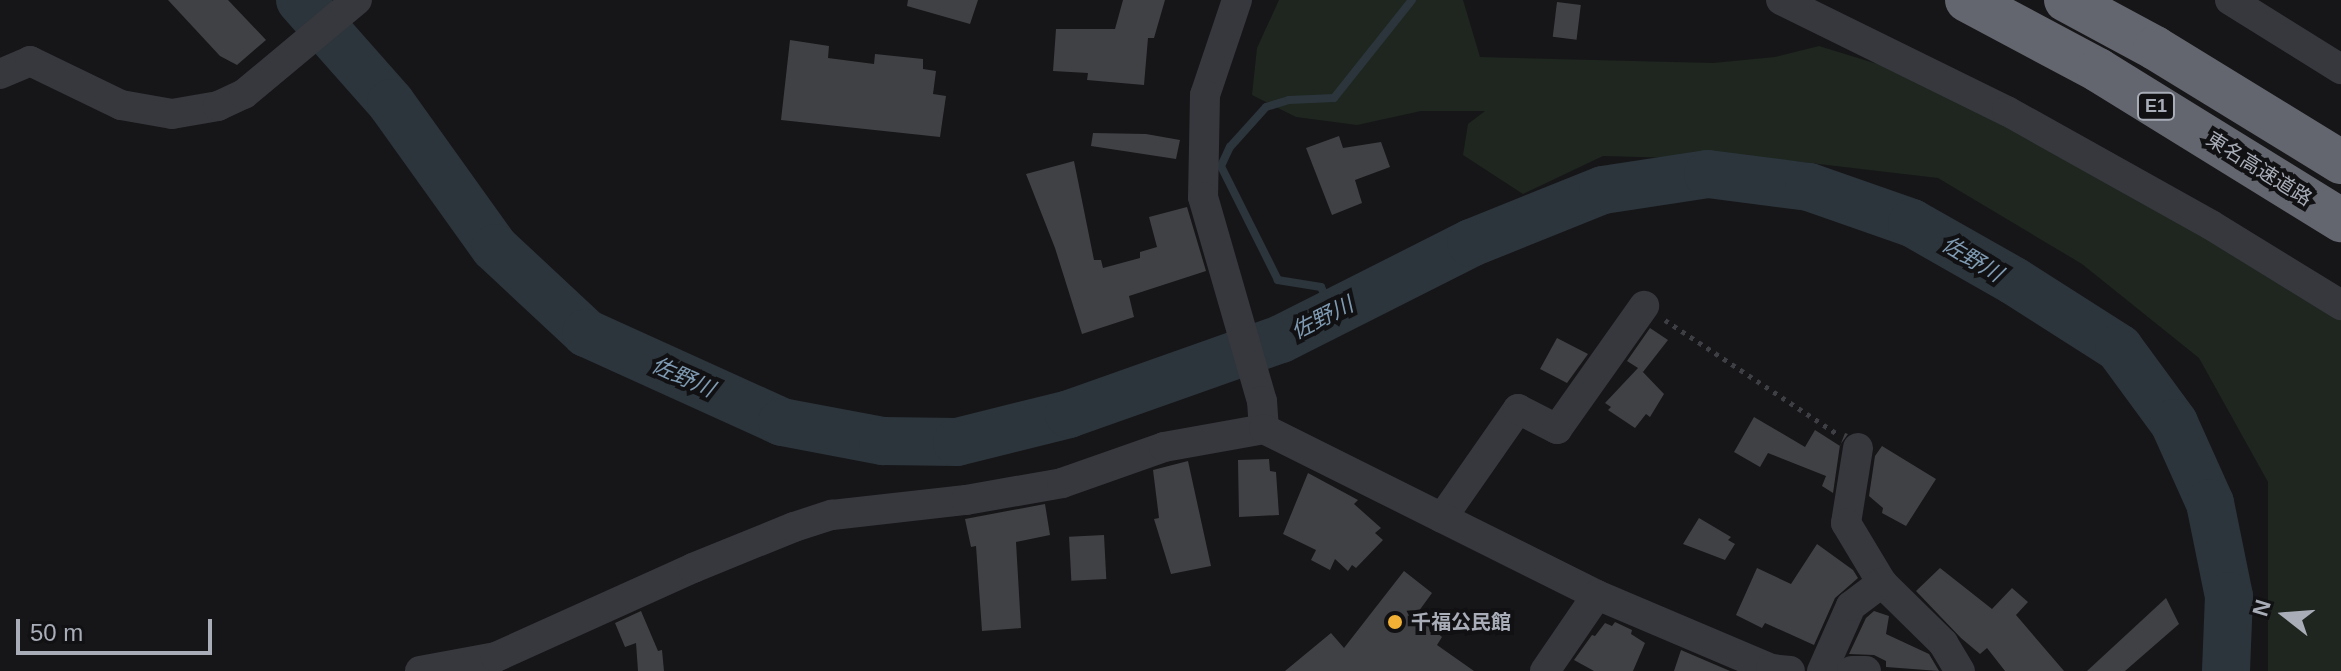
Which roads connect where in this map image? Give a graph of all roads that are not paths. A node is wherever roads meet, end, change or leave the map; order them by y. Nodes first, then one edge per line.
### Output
1 (1237, 0) edge
2 (1781, 0) edge
3 (1967, 0) edge
4 (2066, 0) edge
5 (2230, 0) edge
6 (355, 2) edge
7 (2336, 58) edge
8 (0, 74) edge
9 (2341, 162) edge
10 (2341, 220) edge
11 (2341, 305) edge
12 (1644, 306) road end
13 (1263, 415) junction
14 (1858, 448) road end
15 (1442, 518) junction
16 (1882, 583) junction
17 (1597, 595) junction
18 (1778, 670) edge
19 (420, 671) edge
20 (1545, 671) edge
21 (1822, 671) edge
22 (1852, 671) edge
23 (1866, 671) edge
24 (1960, 671) edge

1 - 13 street
2 - 11 street
3 - 10 highway, 東名高速道路 / E1
4 - 9 highway, E1
5 - 7 street
6 - 8 street
12 - 15 street
13 - 15 street
13 - 19 street
14 - 16 street
15 - 17 street
16 - 21 street
16 - 24 street
17 - 18 street
17 - 20 street
22 - 23 street

